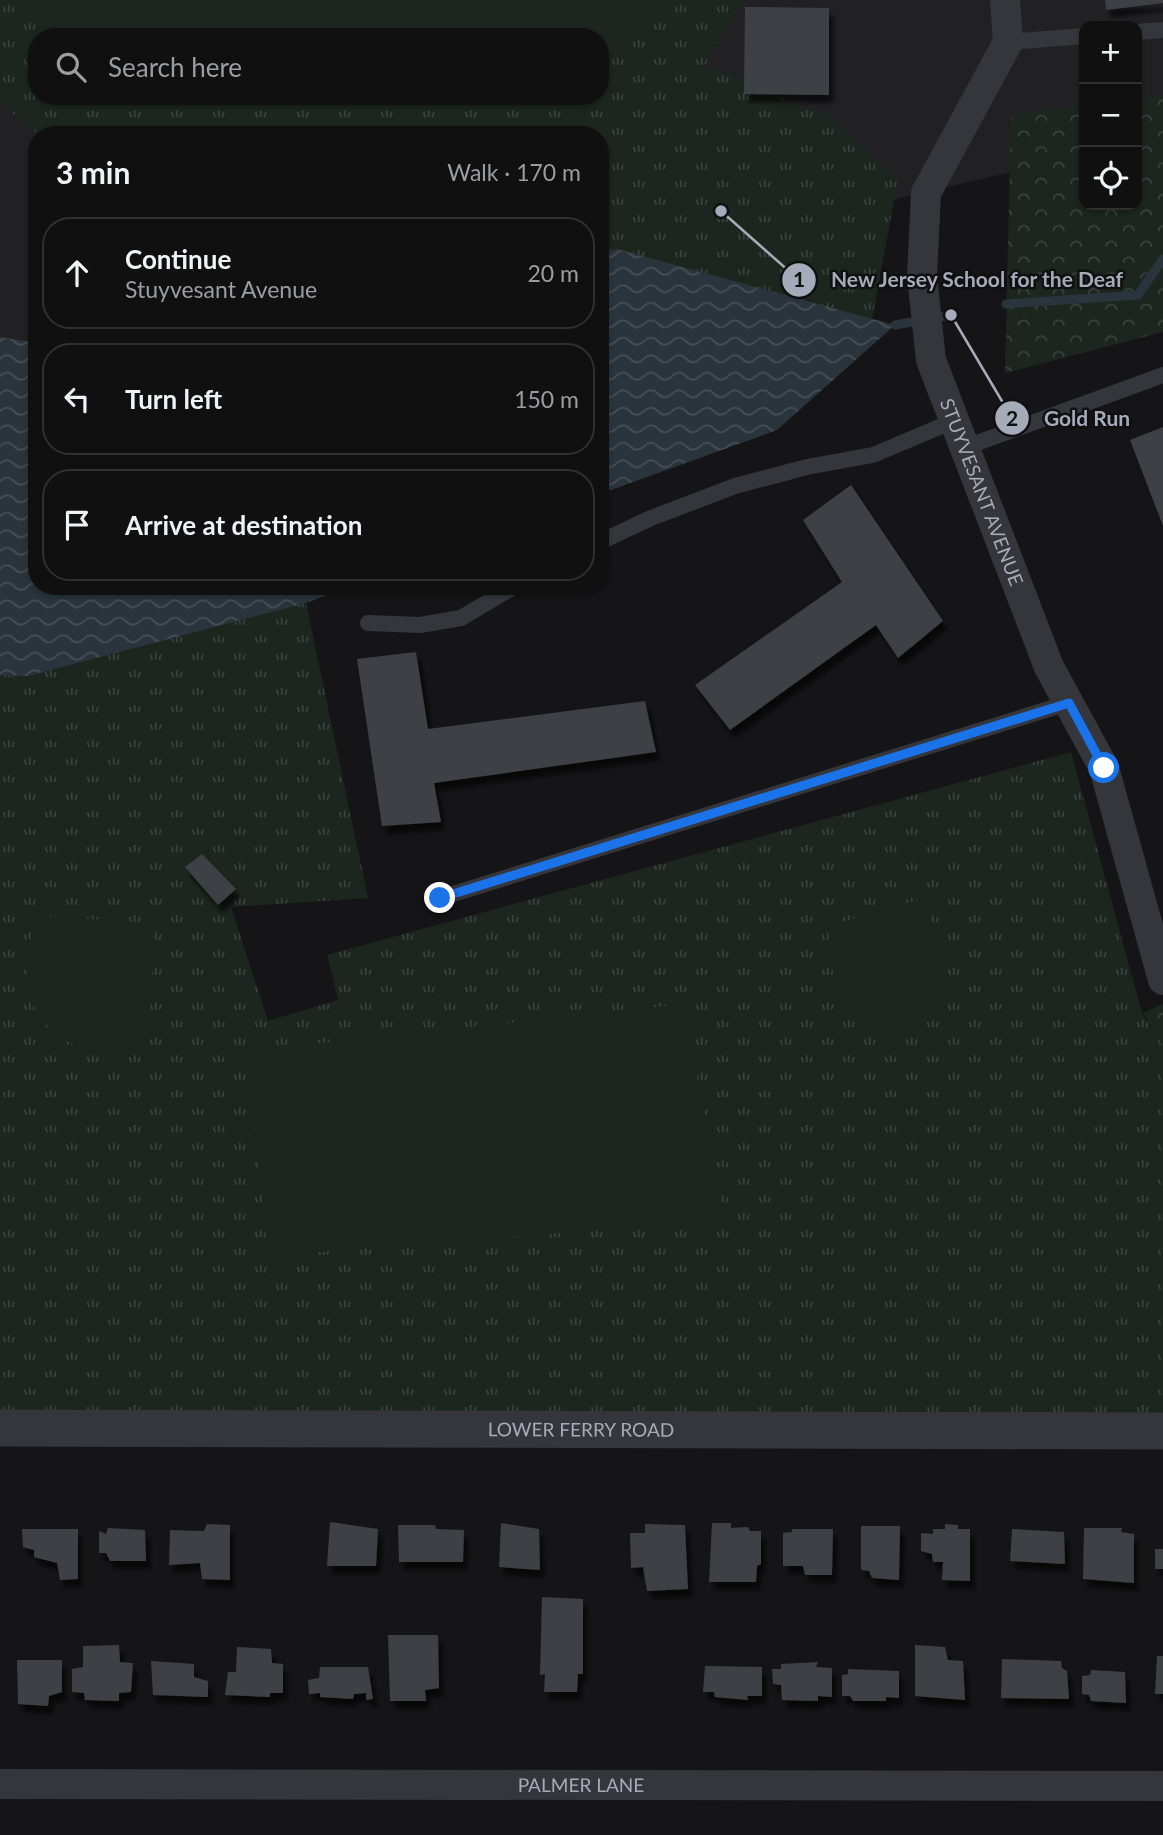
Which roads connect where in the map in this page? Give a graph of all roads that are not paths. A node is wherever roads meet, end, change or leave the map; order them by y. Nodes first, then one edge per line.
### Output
1 (1005, 0) edge
2 (1163, 30) edge
3 (1142, 32) edge
4 (1079, 36) edge
5 (1008, 42) junction
6 (1163, 375) edge
7 (956, 420) junction
8 (966, 447) junction
9 (609, 537) edge
10 (500, 595) edge
11 (368, 623) dead end
12 (1069, 703) junction
13 (440, 898) dead end
14 (1163, 980) edge
15 (0, 1428) edge
16 (1163, 1431) edge
17 (0, 1784) edge
18 (1163, 1786) edge

1 - 5 street
2 - 3 lane
4 - 5 lane
5 - 7 street, STUYVESANT AVENUE
6 - 8 lane
7 - 8 street, STUYVESANT AVENUE
7 - 9 lane
8 - 12 street, STUYVESANT AVENUE
10 - 11 lane
12 - 13 lane
12 - 14 street, STUYVESANT AVENUE
15 - 16 street, LOWER FERRY ROAD
17 - 18 street, PALMER LANE

